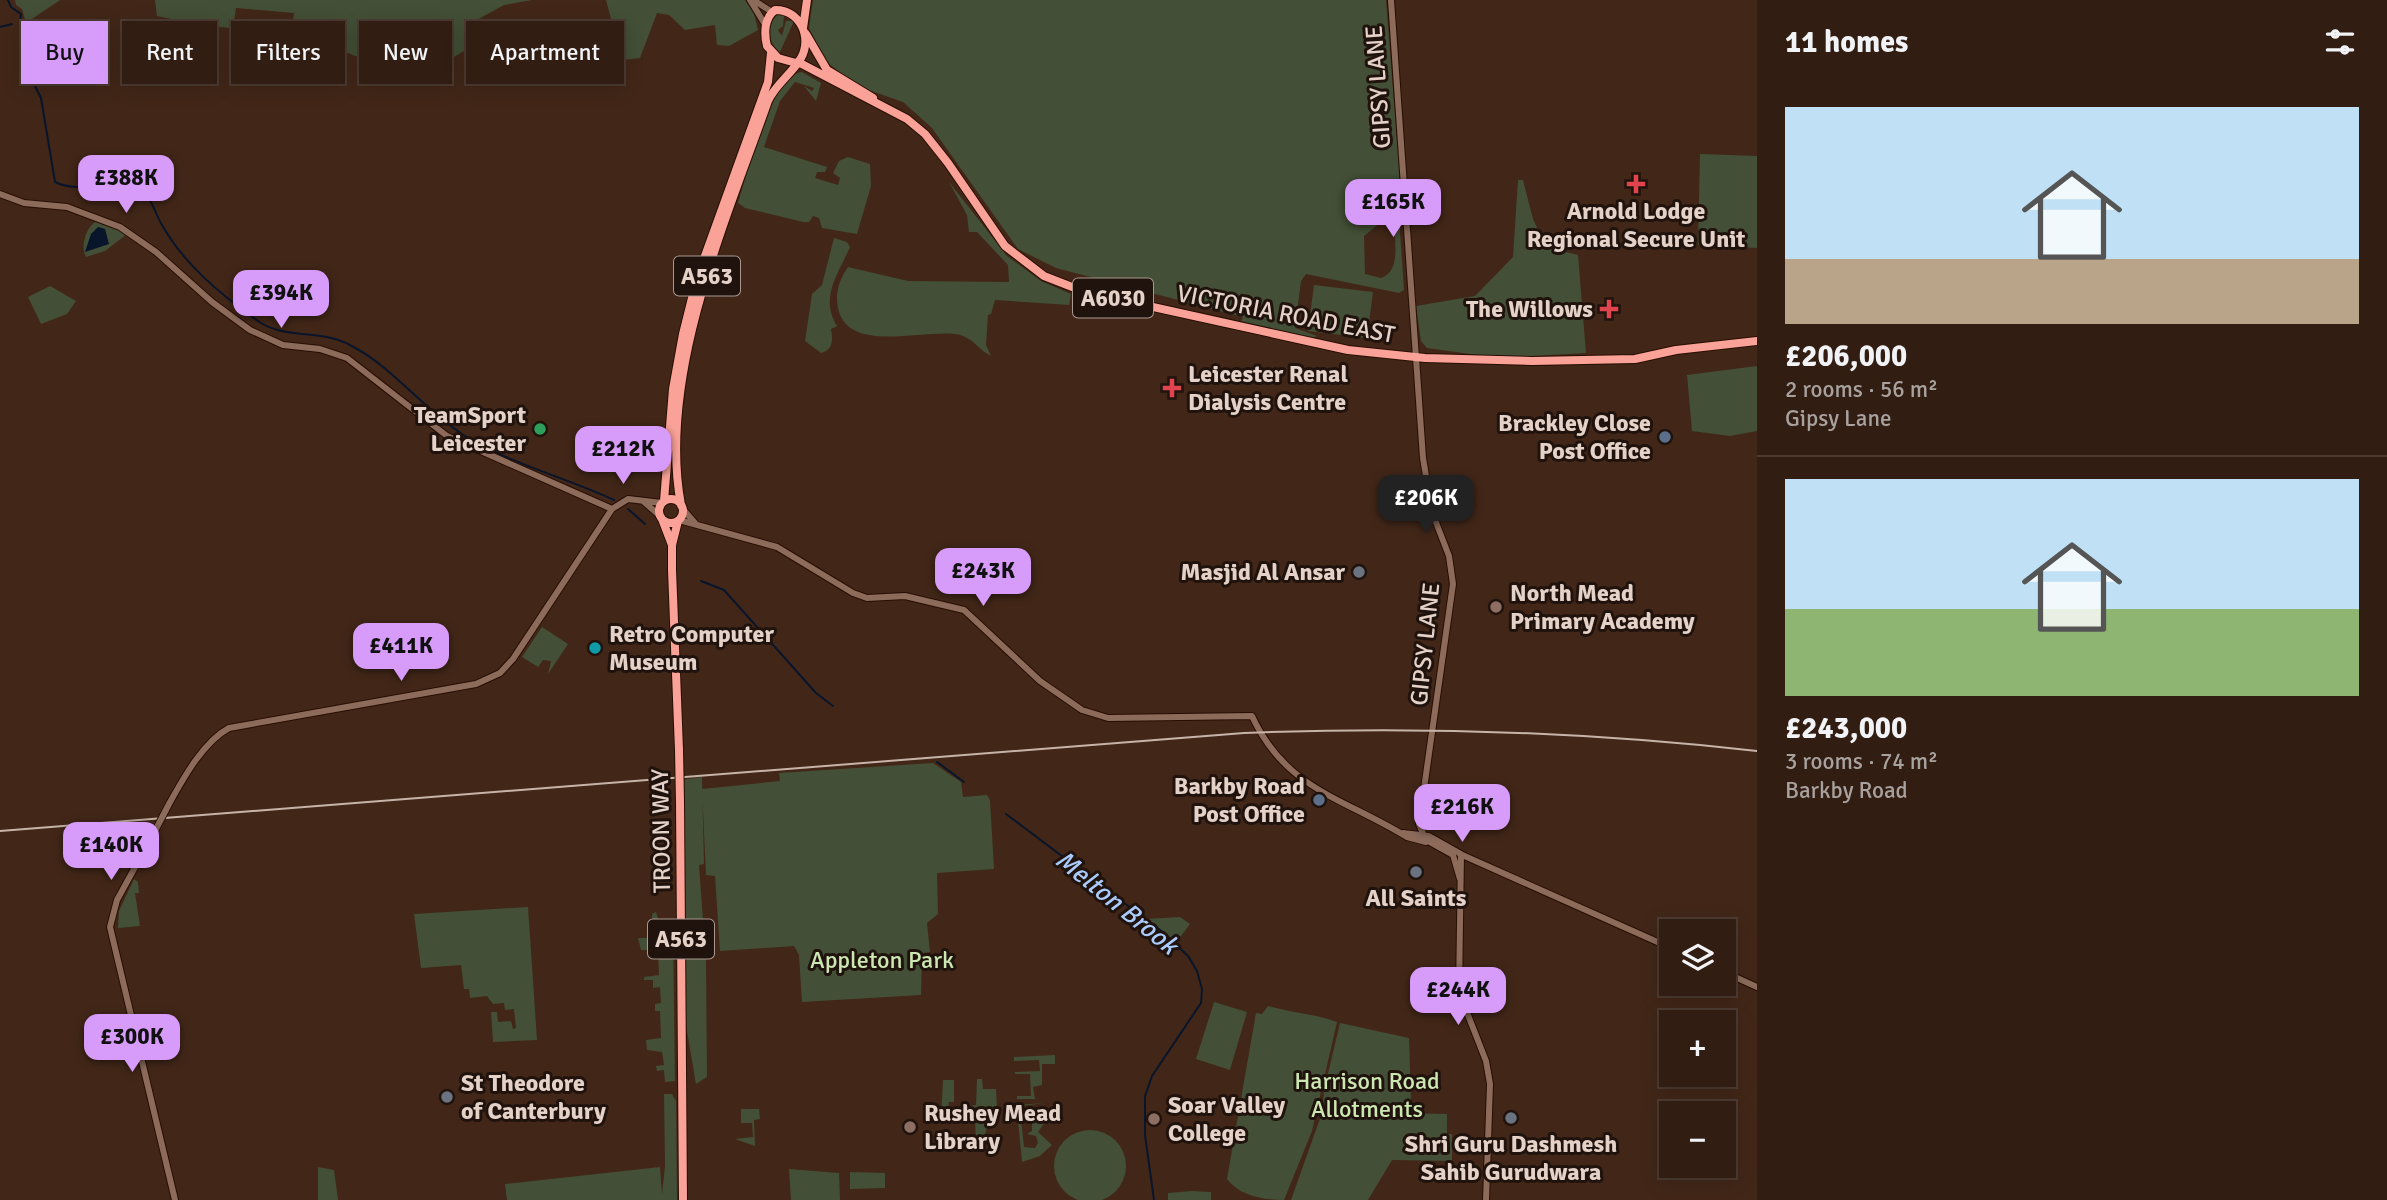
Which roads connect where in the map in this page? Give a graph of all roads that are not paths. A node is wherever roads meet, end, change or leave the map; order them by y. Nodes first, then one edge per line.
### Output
1 (752, 0) edge
2 (782, 0) edge
3 (807, 0) edge
4 (1391, 0) edge
5 (774, 11) junction
6 (766, 26) junction
7 (803, 29) junction
8 (771, 52) junction
9 (797, 63) junction
10 (887, 108) junction
11 (0, 194) edge
12 (1756, 341) edge
13 (1414, 357) junction
14 (643, 501) junction
15 (663, 502) junction
16 (682, 506) junction
17 (612, 509) junction
18 (661, 518) junction
19 (679, 520) junction
20 (697, 525) junction
21 (672, 545) junction
22 (1419, 824) junction
23 (1405, 833) junction
24 (1421, 834) junction
25 (1429, 842) junction
26 (1451, 852) junction
27 (1461, 854) junction
28 (1475, 860) junction
29 (1461, 868) junction
30 (1460, 879) junction
31 (1659, 943) edge
32 (1736, 977) edge
33 (1757, 987) edge
34 (175, 1200) edge
35 (683, 1200) edge
36 (1486, 1200) edge

1 - 5 street
1 - 6 street
2 - 5 highway
3 - 7 highway, A563
4 - 13 street, GIPSY LANE
5 - 6 highway
5 - 7 highway
6 - 8 highway, A563
7 - 9 highway, A563
7 - 10 highway, VICTORIA ROAD EAST / A6030
8 - 9 highway
8 - 15 highway, A563
9 - 10 highway, VICTORIA ROAD EAST / A6030
9 - 16 highway, A563
10 - 13 highway, VICTORIA ROAD EAST / A6030
11 - 17 street
12 - 13 highway, VICTORIA ROAD EAST / A6030
13 - 22 street, GIPSY LANE
14 - 15 street
14 - 17 street
14 - 18 street
15 - 16 highway
15 - 18 highway
16 - 19 highway
16 - 20 street
17 - 34 street, bridge
18 - 19 highway
18 - 21 highway, TROON WAY / A563
19 - 20 street
19 - 21 highway, TROON WAY / A563
20 - 23 street
21 - 35 highway, TROON WAY / A563, bridge
22 - 23 street
22 - 24 street, GIPSY LANE
23 - 24 street
23 - 25 street
24 - 25 street
24 - 27 street
25 - 26 street
26 - 27 street
26 - 30 street
27 - 28 street
27 - 29 street
28 - 29 street
28 - 31 street
29 - 30 street
30 - 36 street
32 - 33 street

